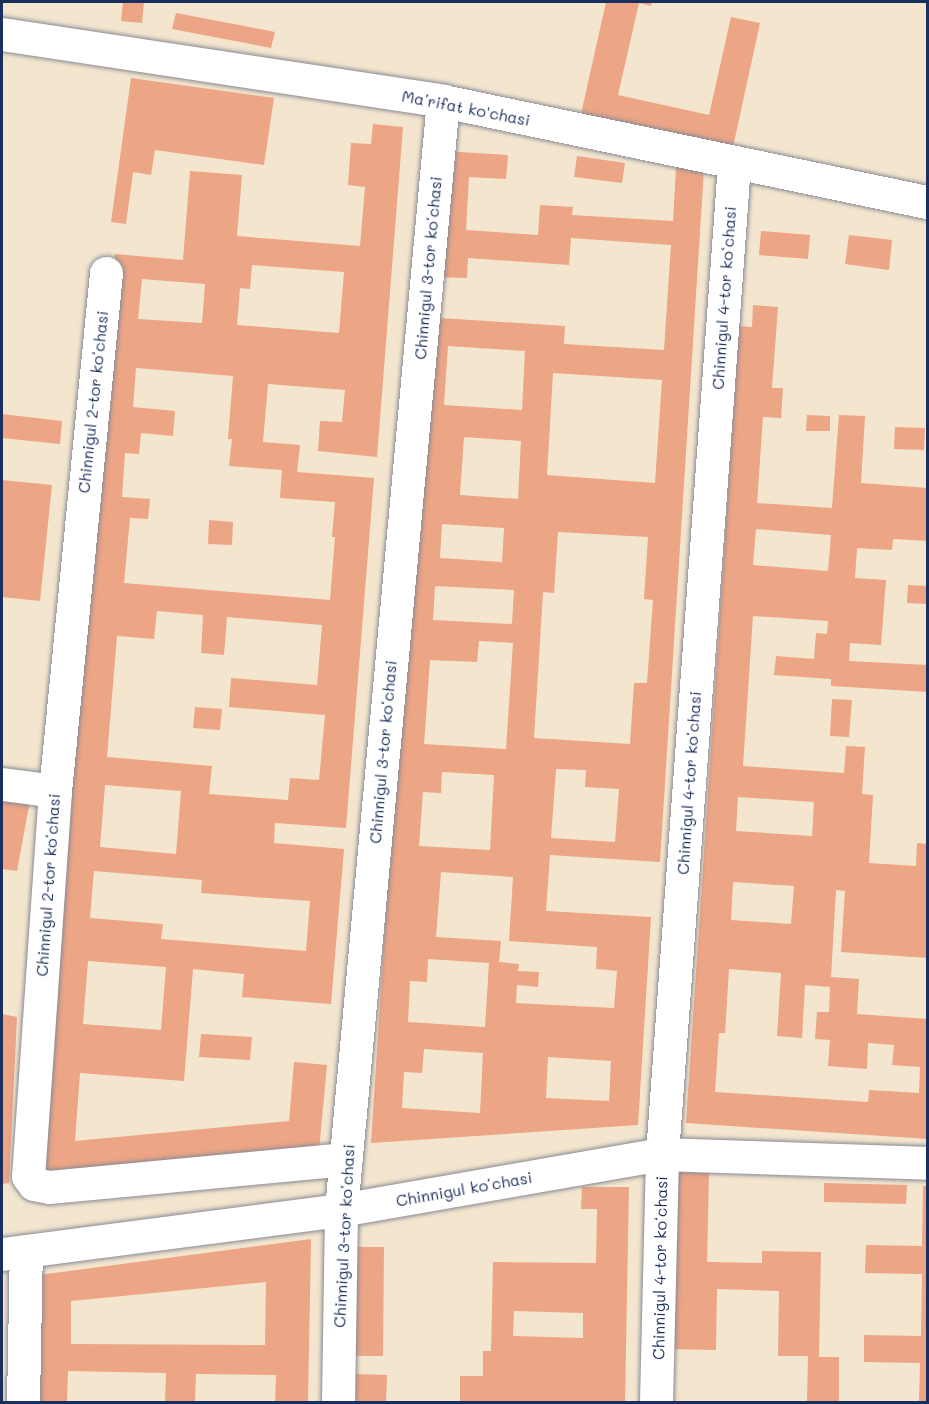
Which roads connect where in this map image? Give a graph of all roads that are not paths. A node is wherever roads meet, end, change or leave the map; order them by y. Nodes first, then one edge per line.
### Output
1 (2, 34) edge
2 (443, 101) junction
3 (734, 163) junction
4 (927, 202) edge
5 (106, 273) dead end
6 (2, 784) edge
7 (55, 792) junction
8 (662, 1154) junction
9 (346, 1160) junction
10 (927, 1163) edge
11 (341, 1210) junction
12 (14, 1253) edge
13 (23, 1402) edge
14 (338, 1402) edge
15 (656, 1402) edge

1 - 2 street, Maʼrifat ko'chasi
2 - 3 street, Maʼrifat ko'chasi
2 - 9 street, Chinnigul 3-tor koʻchasi
3 - 4 street, Maʼrifat ko'chasi
3 - 8 street, Chinnigul 4-tor koʻchasi
5 - 7 street, Chinnigul 2-tor koʻchasi
6 - 7 street
7 - 9 street, Chinnigul 2-tor koʻchasi
8 - 10 street, Chinnigul koʻchasi
8 - 11 street, Chinnigul koʻchasi
8 - 15 street, Chinnigul 4-tor koʻchasi
9 - 11 street, Chinnigul 3-tor koʻchasi
11 - 12 street, Chinnigul koʻchasi
11 - 14 street, Chinnigul 3-tor koʻchasi
12 - 13 street

